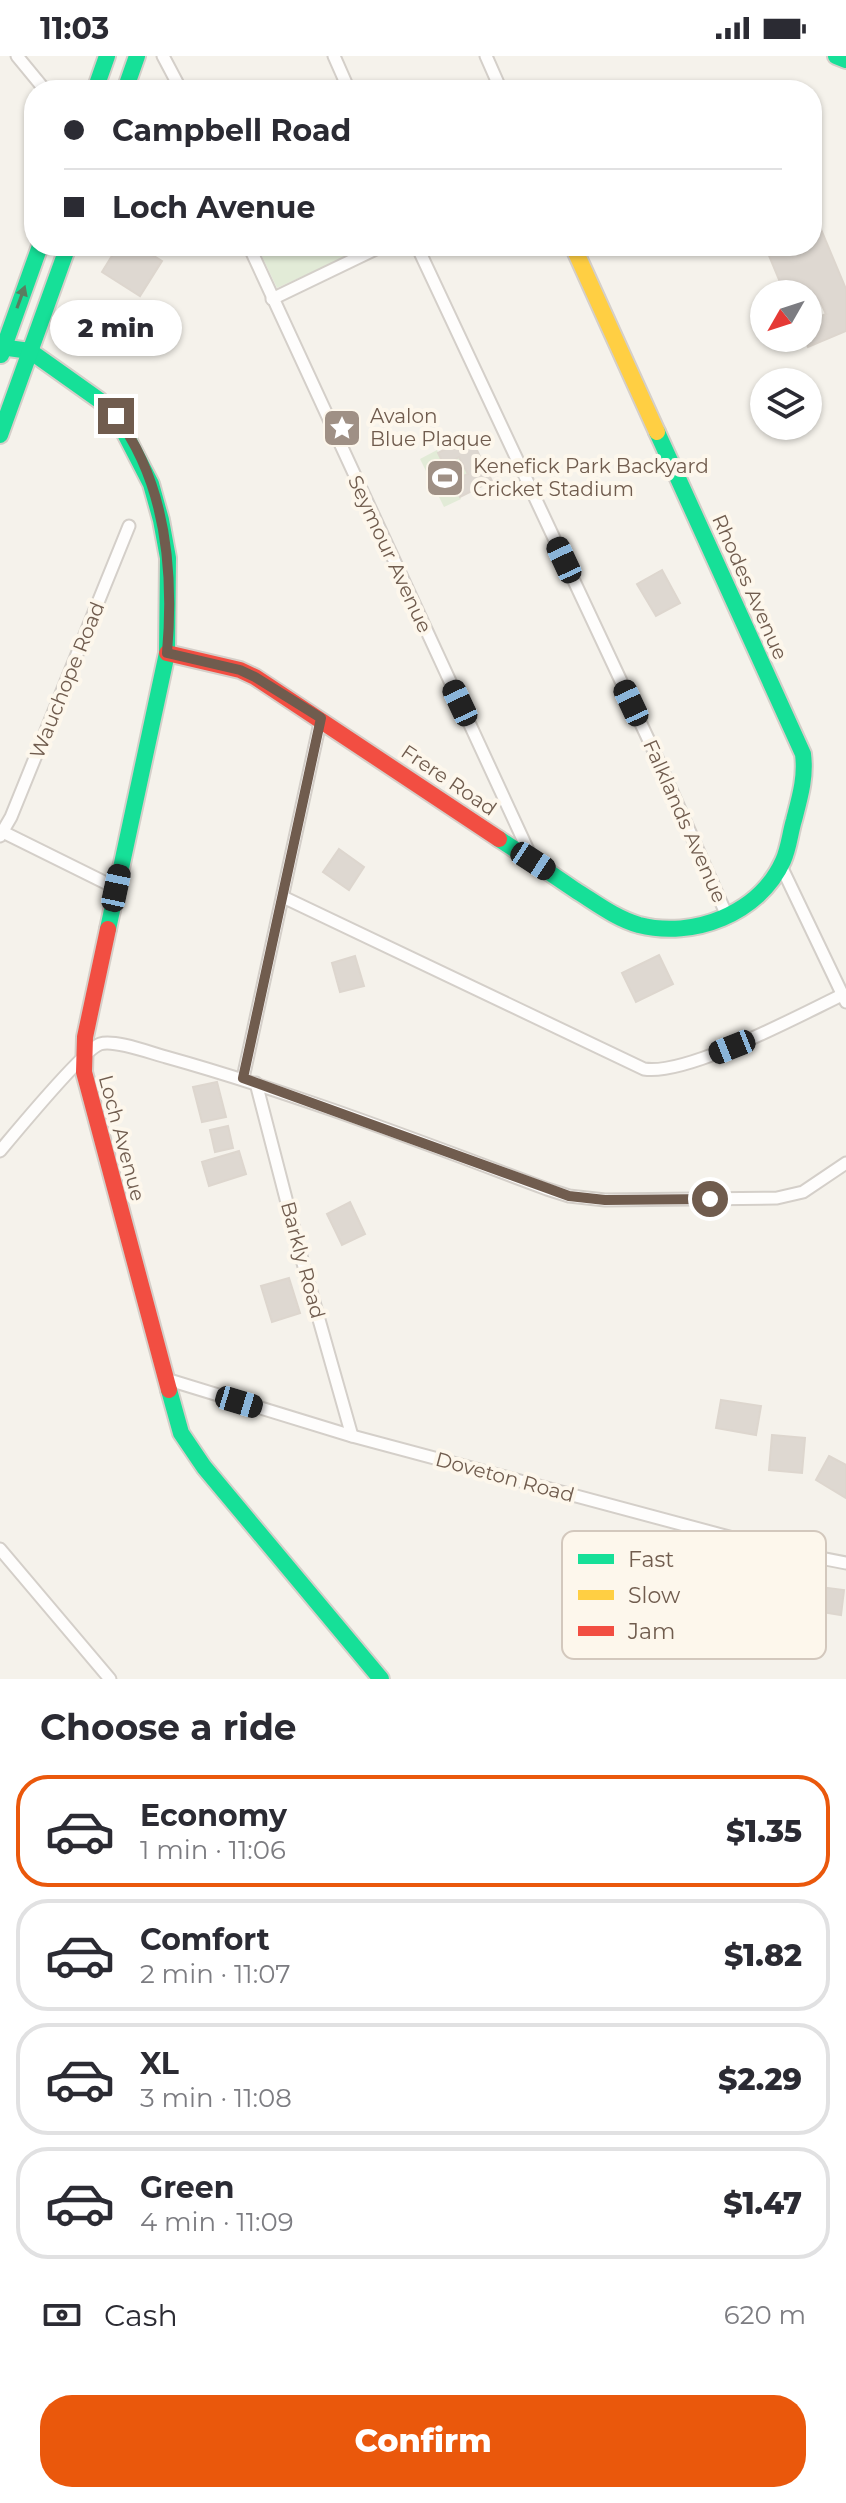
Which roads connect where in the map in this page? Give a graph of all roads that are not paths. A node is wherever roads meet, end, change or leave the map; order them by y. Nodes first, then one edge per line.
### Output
1 (17, 56) edge
2 (107, 56) edge
3 (137, 56) edge
4 (163, 56) edge
5 (334, 56) edge
6 (486, 56) edge
7 (836, 56) edge
8 (846, 60) edge
9 (37, 80) edge
10 (99, 80) edge
11 (129, 80) edge
12 (176, 80) edge
13 (345, 80) edge
14 (497, 80) edge
15 (36, 256) edge
16 (64, 256) edge
17 (253, 256) edge
18 (361, 256) edge
19 (422, 256) edge
20 (578, 256) edge
21 (272, 299) junction
22 (1, 351) edge
23 (30, 351) junction
24 (0, 435) edge
25 (129, 526) dead end
26 (167, 653) junction
27 (321, 718) junction
28 (1, 834) edge
29 (533, 861) junction
30 (781, 866) junction
31 (116, 888) junction
32 (283, 897) junction
33 (728, 918) junction
34 (844, 998) edge
35 (84, 1058) junction
36 (243, 1078) junction
37 (256, 1083) junction
38 (0, 1151) edge
39 (846, 1163) edge
40 (166, 1379) junction
41 (352, 1436) junction
42 (707, 1531) edge
43 (0, 1549) edge
44 (826, 1559) edge
45 (846, 1563) edge
46 (110, 1679) edge
47 (381, 1679) edge

1 - 9 street
2 - 10 main road
3 - 11 main road
4 - 12 street
5 - 13 street
6 - 14 street
7 - 8 main road
22 -> 15 main road
16 - 23 main road
17 - 21 street, Seymour Avenue
18 - 21 street
19 - 33 street, Falklands Avenue
20 - 30 main road, Rhodes Avenue
21 - 29 street, Seymour Avenue
22 - 23 main road
23 - 24 main road
23 - 26 main road, Loch Avenue
25 - 28 street, Wauchope Road
26 - 27 main road, Frere Road
26 - 31 main road, Loch Avenue
27 - 29 main road, Frere Road
27 - 32 street
28 - 31 street, Wauchope Road
29 - 33 main road, Frere Road
30 - 33 main road, Frere Road
30 - 34 street
31 - 35 main road, Loch Avenue
32 - 34 street
32 - 36 street
35 - 36 street
35 - 38 street
35 - 40 main road, Loch Avenue
36 - 37 street
37 - 39 street
37 - 41 street, Barkly Road
40 - 41 street, Doveton Road
40 - 47 main road, Loch Avenue
41 - 42 street, Doveton Road
43 - 46 street
44 - 45 street, Doveton Road

